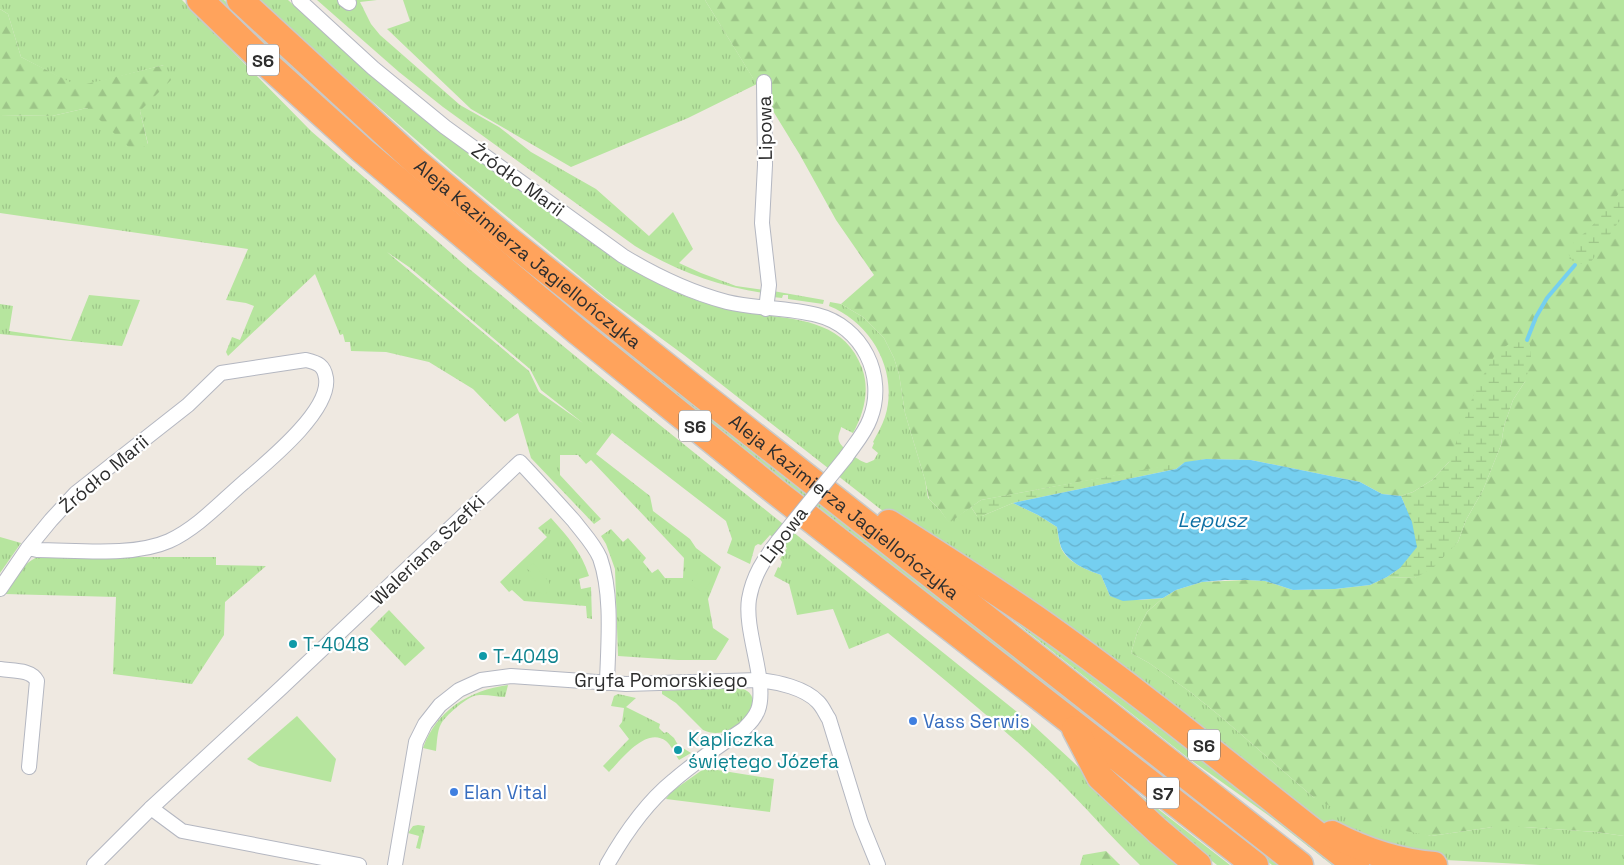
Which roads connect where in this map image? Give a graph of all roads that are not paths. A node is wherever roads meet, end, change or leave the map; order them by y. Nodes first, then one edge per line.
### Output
1 (200, 0) edge
2 (240, 0) edge
3 (299, 0) edge
4 (764, 82) dead end
5 (766, 309) junction
6 (799, 471) junction
7 (28, 548) junction
8 (0, 589) edge
9 (0, 669) edge
10 (759, 680) junction
11 (607, 683) junction
12 (1071, 722) junction
13 (29, 767) dead end
14 (151, 808) junction
15 (1284, 809) junction
16 (94, 865) edge
17 (359, 865) edge
18 (395, 865) edge
19 (607, 865) edge
20 (878, 865) edge
21 (1198, 865) edge
22 (1255, 865) edge
23 (1300, 865) edge
24 (1356, 865) edge
25 (1434, 865) edge

1 - 12 highway, Aleja Kazimierza Jagiellończyka / S6
2 - 6 highway, Aleja Kazimierza Jagiellończyka / S6
3 - 5 street, Źródło Marii
4 - 5 street, Lipowa
5 - 10 street, Lipowa, bridge
6 - 15 highway, S6
6 - 23 highway, Aleja Kazimierza Jagiellończyka / S6
7 - 7 street, Źródło Marii
7 - 8 street, Źródło Marii
9 - 13 street
10 - 11 street, Gryfa Pomorskiego
10 - 19 street, Lipowa
10 - 20 street, Gryfa Pomorskiego
11 - 14 street, Waleriana Szefki
11 - 18 street, Gryfa Pomorskiego
12 - 21 highway, S6
12 - 22 highway, Aleja Kazimierza Jagiellończyka / S7
14 - 16 street, Waleriana Szefki
14 - 17 street
15 - 24 highway
15 - 25 highway, S6

